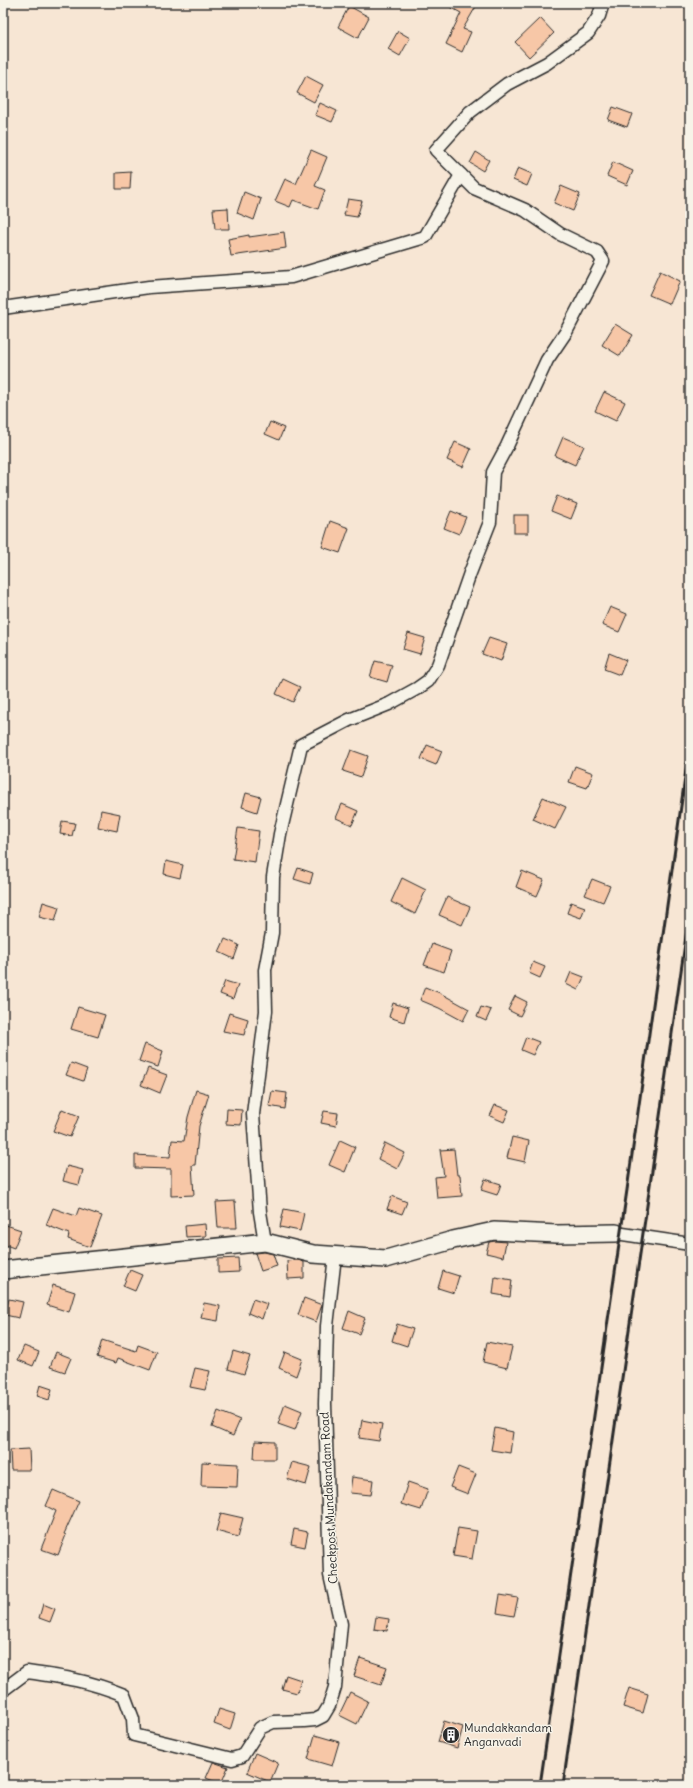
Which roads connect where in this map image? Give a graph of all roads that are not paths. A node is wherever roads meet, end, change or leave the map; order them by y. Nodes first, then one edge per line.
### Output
1 (603, 3) edge
2 (461, 175) junction
3 (3, 308) edge
4 (616, 1233) joint
5 (265, 1242) junction
6 (690, 1244) edge
7 (335, 1256) junction
8 (3, 1270) edge
9 (3, 1690) edge

1 - 2 street
2 - 3 street
2 - 5 street
4 - 6 street
4 - 7 street
5 - 7 street
5 - 8 street
7 - 9 street, Checkpost Mundakandam Road

